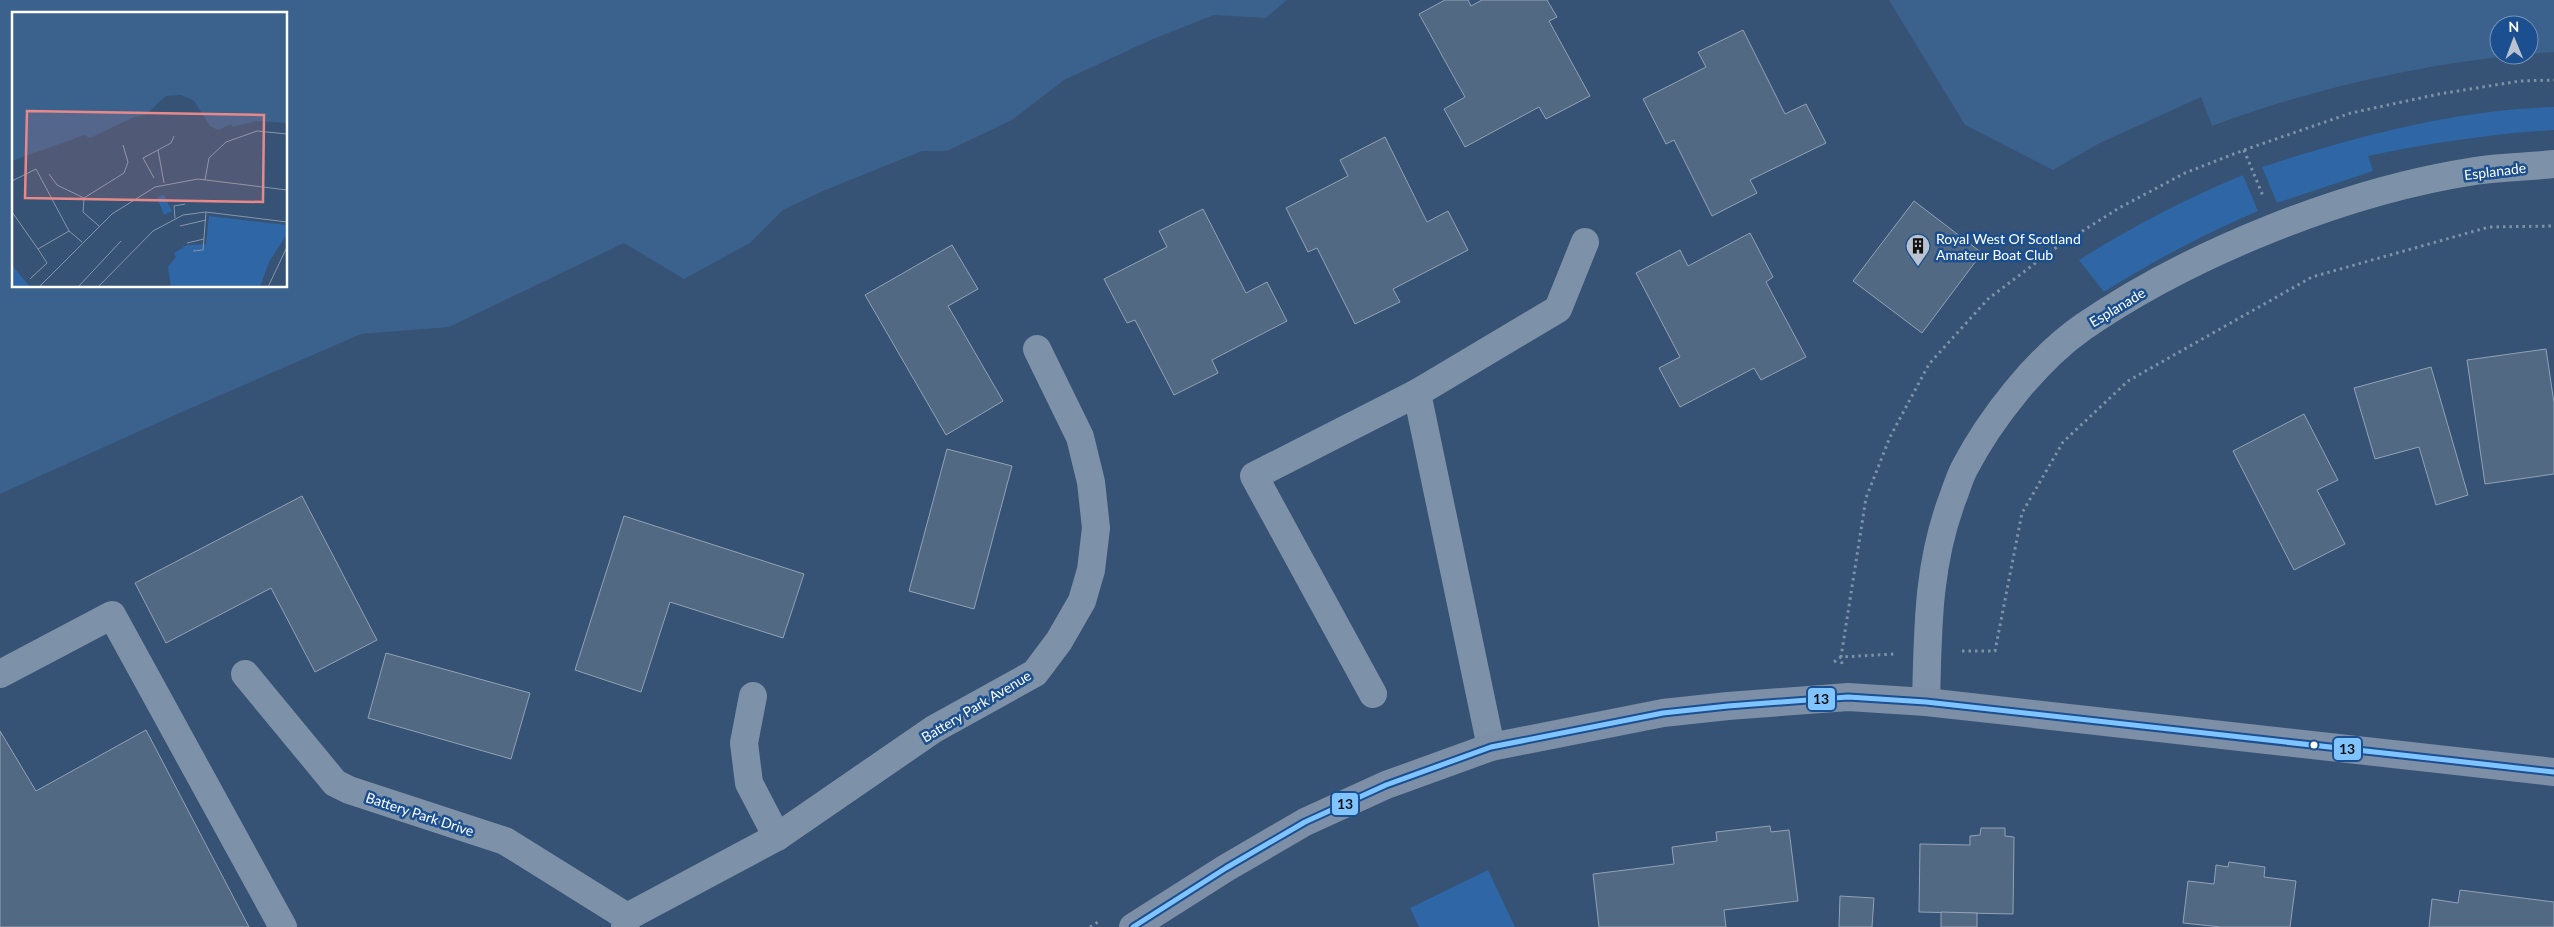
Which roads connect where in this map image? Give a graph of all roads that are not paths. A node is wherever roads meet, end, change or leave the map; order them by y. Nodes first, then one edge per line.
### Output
1 (2554, 164) edge
2 (1585, 242) dead end
3 (1037, 349) dead end
4 (1417, 393) junction
5 (0, 674) edge
6 (245, 674) dead end
7 (1373, 694) dead end
8 (753, 696) dead end
9 (1926, 702) junction
10 (1491, 747) junction
11 (2554, 772) edge
12 (776, 837) junction
13 (626, 922) edge
14 (283, 927) edge
15 (1133, 927) edge

1 - 9 street, Esplanade
2 - 4 street
3 - 12 street, Battery Park Avenue
4 - 7 street
4 - 10 street
5 - 14 street
6 - 13 street, Battery Park Drive
8 - 12 street
9 - 10 main road
9 - 11 main road
10 - 15 main road
12 - 13 street, Battery Park Avenue

